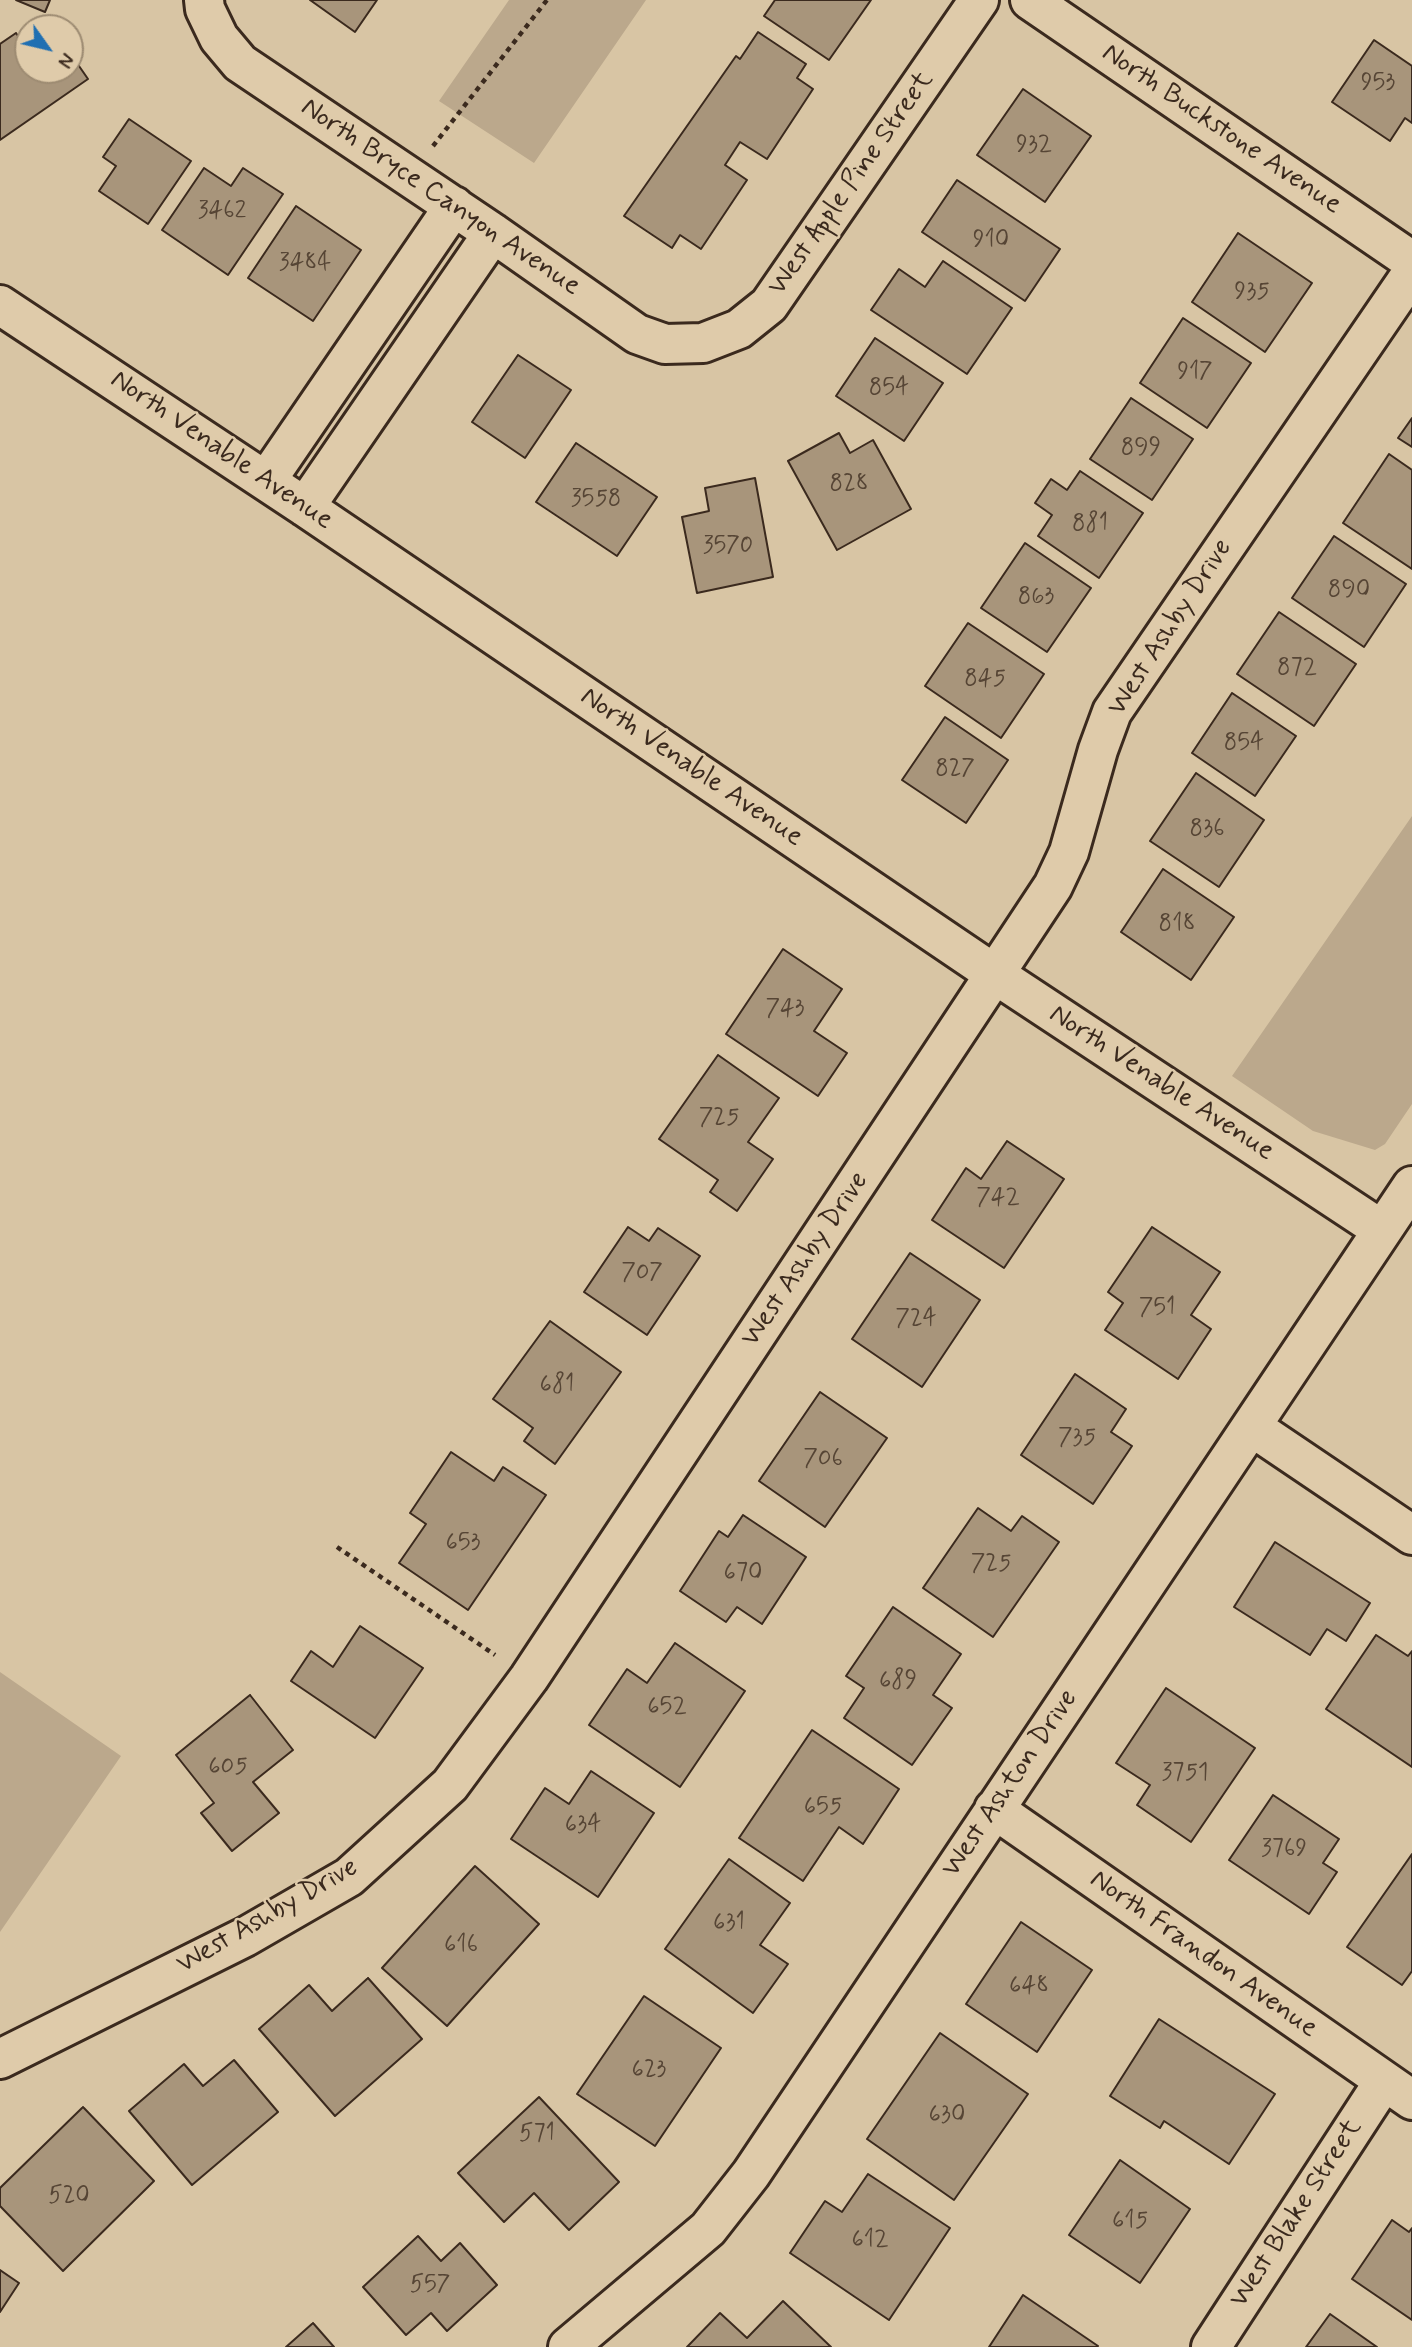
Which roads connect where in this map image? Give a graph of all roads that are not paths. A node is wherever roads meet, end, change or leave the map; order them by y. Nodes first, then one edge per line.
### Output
1 (979, 0) edge
2 (1030, 0) edge
3 (204, 4) edge
4 (454, 206) junction
5 (493, 233) junction
6 (1412, 261) edge
7 (1412, 273) edge
8 (0, 305) edge
9 (703, 343) joint
10 (266, 481) junction
11 (305, 507) junction
12 (996, 975) junction
13 (1412, 1186) edge
14 (1382, 1230) junction
15 (1252, 1427) junction
16 (1412, 1535) edge
17 (994, 1809) junction
18 (0, 2059) edge
19 (1398, 2091) edge
20 (569, 2347) edge
21 (1211, 2347) edge

1 - 9 street, West Apple Pine Street
2 - 6 street, North Buckstone Avenue
3 - 4 street, North Bryce Canyon Avenue
4 - 5 street, North Bryce Canyon Avenue
4 - 10 street
5 - 9 street, North Bryce Canyon Avenue
5 - 11 street
7 - 12 street, West Ashby Drive
8 - 10 street, North Venable Avenue
10 - 11 street, North Venable Avenue
11 - 12 street, North Venable Avenue
12 - 14 street, North Venable Avenue
12 - 18 street, West Ashby Drive
13 - 14 street, West Ashton Drive
14 - 15 street, West Ashton Drive
15 - 16 street
15 - 17 street, West Ashton Drive
17 - 19 street, North Frandon Avenue
17 - 20 street, West Ashton Drive
19 - 21 street, West Blake Street

